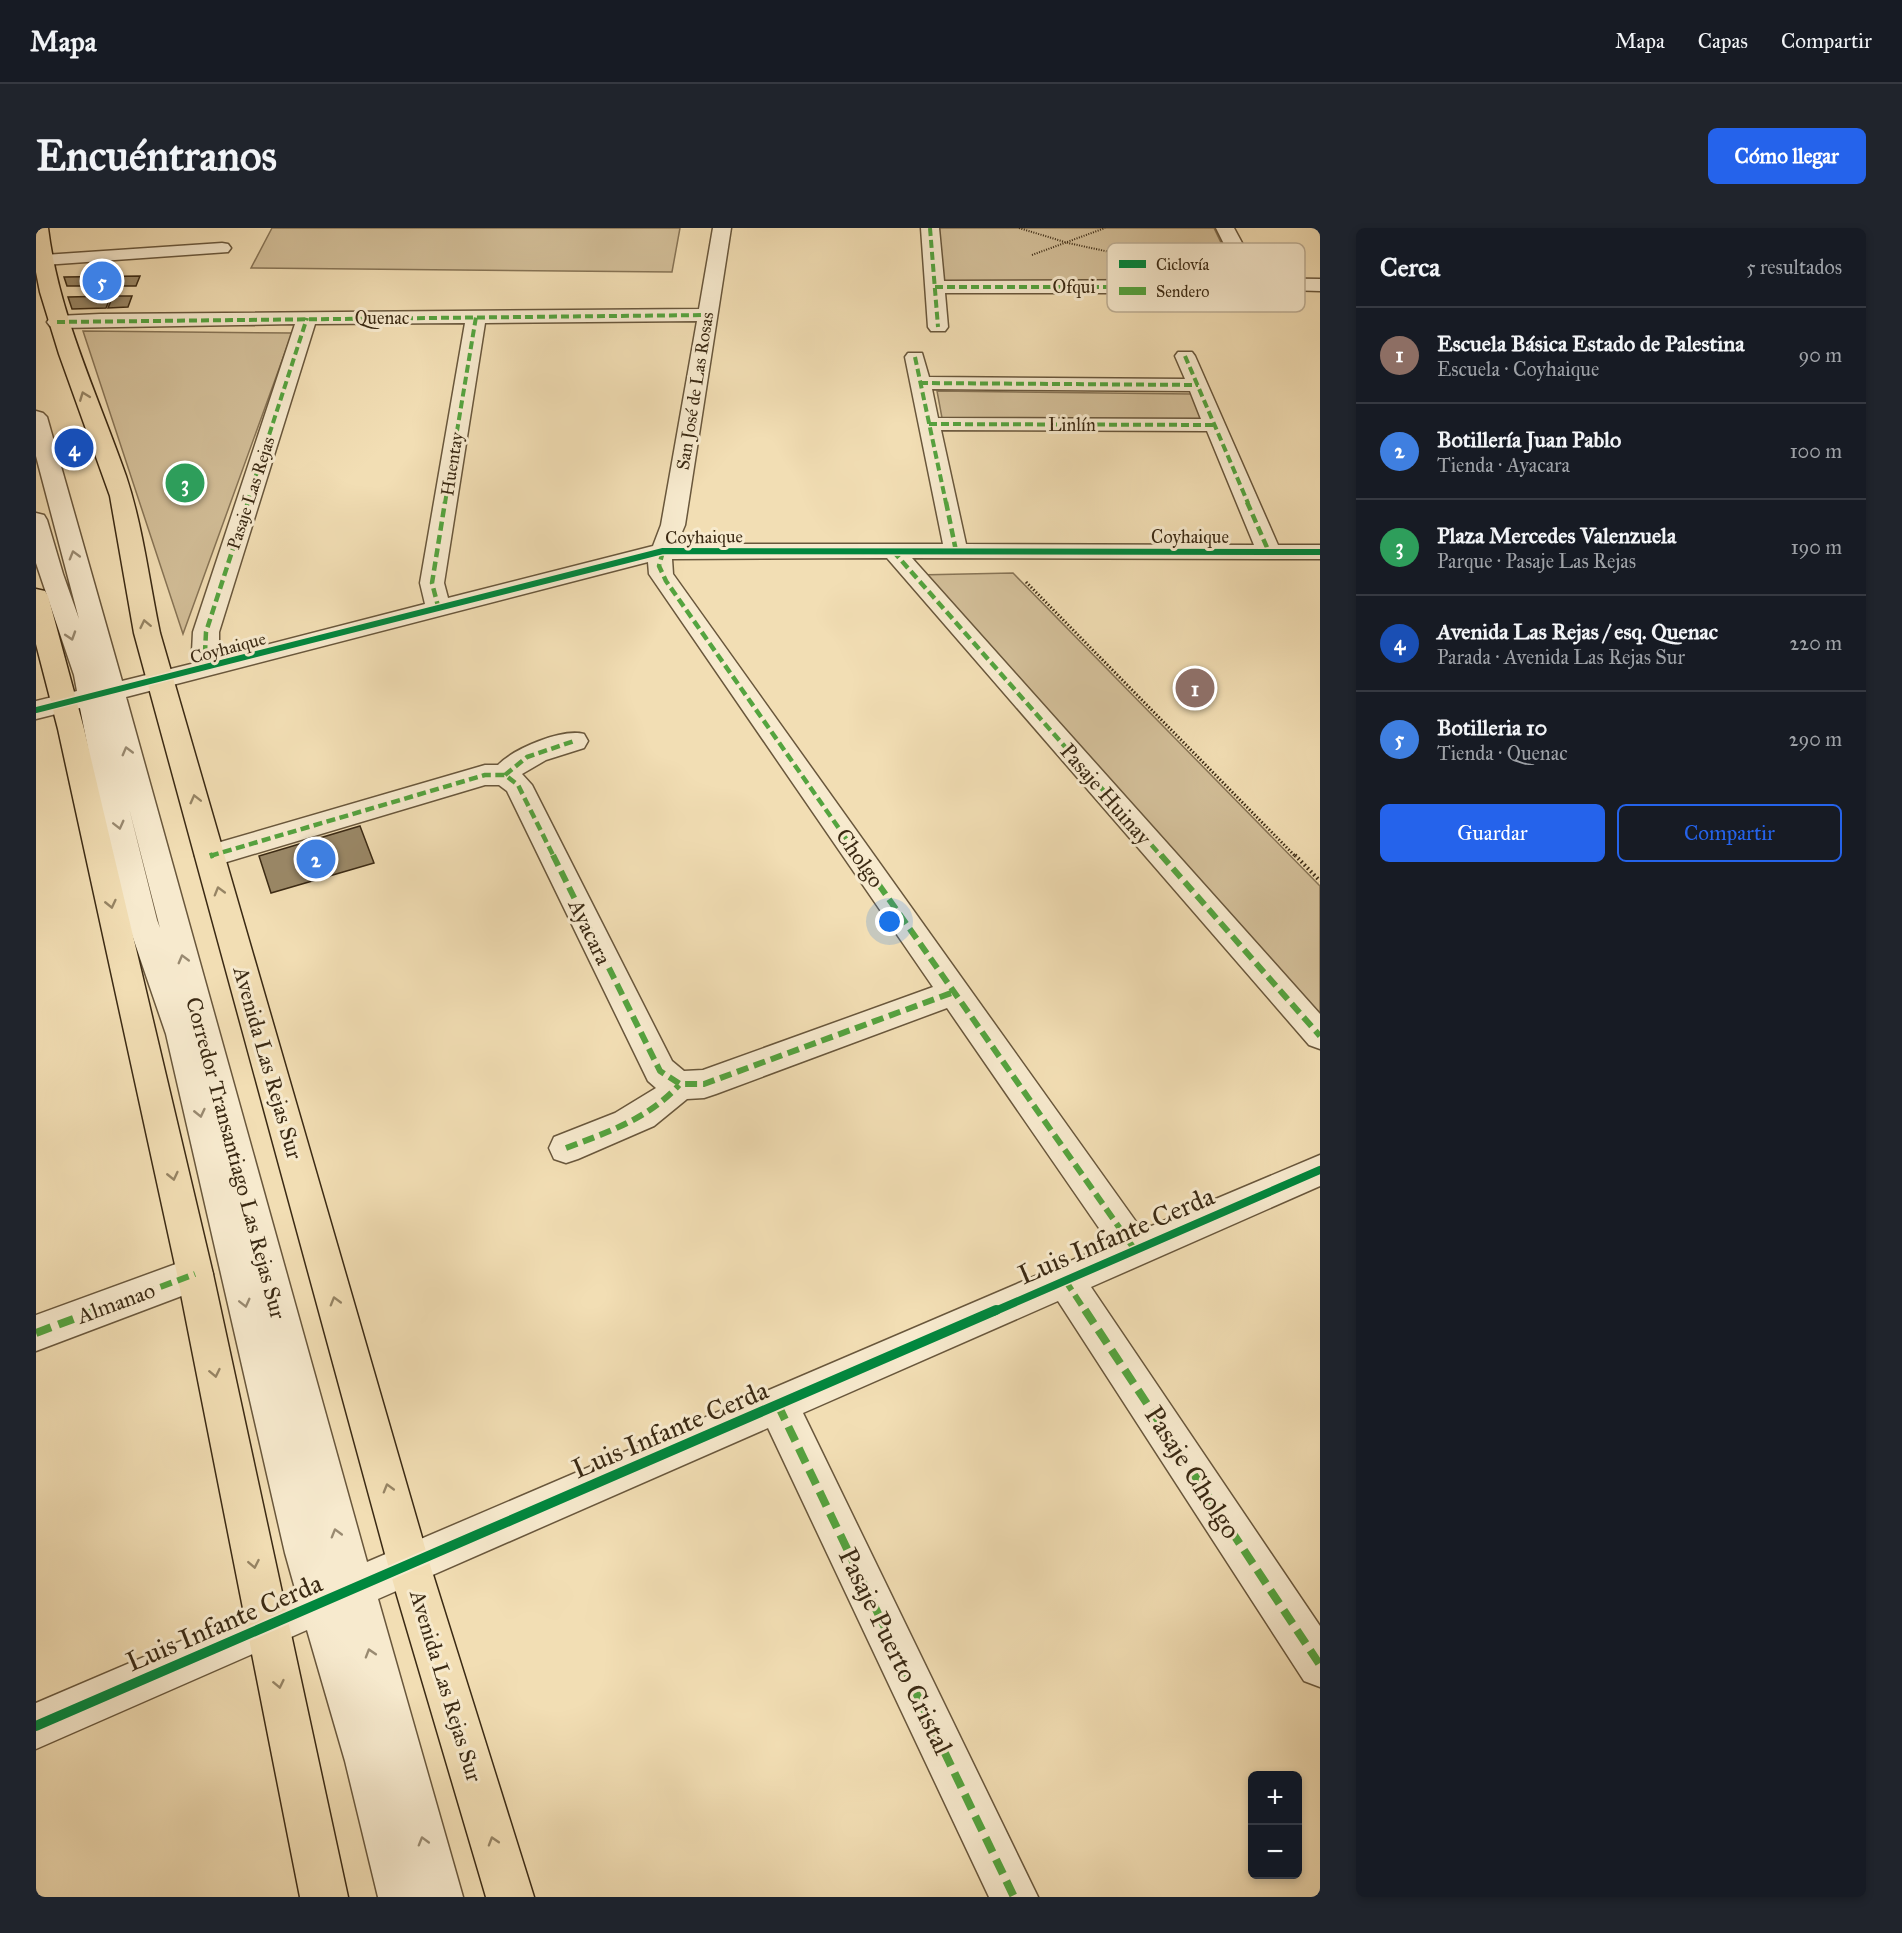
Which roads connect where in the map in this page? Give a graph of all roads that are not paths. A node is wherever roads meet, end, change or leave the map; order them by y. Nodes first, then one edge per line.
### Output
1 (39, 228) edge
2 (722, 228) edge
3 (930, 228) edge
4 (1225, 228) edge
5 (1232, 243) edge
6 (222, 248) dead end
7 (44, 260) junction
8 (1305, 285) edge
9 (1320, 285) edge
10 (935, 287) junction
11 (1107, 287) edge
12 (708, 315) junction
13 (476, 317) junction
14 (307, 318) junction
15 (57, 322) junction
16 (938, 327) dead end
17 (1185, 356) dead end
18 (915, 357) dead end
19 (920, 383) junction
20 (1198, 385) junction
21 (36, 417) edge
22 (929, 424) junction
23 (1215, 425) junction
24 (36, 520) edge
25 (663, 551) junction
26 (893, 551) junction
27 (956, 551) junction
28 (1269, 552) junction
29 (1320, 552) edge
30 (36, 596) edge
31 (439, 610) junction
32 (209, 668) junction
33 (161, 680) junction
34 (76, 701) edge
35 (574, 741) dead end
36 (505, 775) junction
37 (210, 856) junction
38 (954, 992) junction
39 (1320, 1036) edge
40 (679, 1085) junction
41 (566, 1148) dead end
42 (1320, 1170) edge
43 (1135, 1250) junction
44 (195, 1274) junction
45 (1065, 1280) junction
46 (36, 1333) edge
47 (778, 1405) junction
48 (409, 1565) junction
49 (336, 1596) junction
50 (267, 1626) junction
51 (1320, 1665) edge
52 (36, 1726) edge
53 (324, 1897) edge
54 (402, 1897) edge
55 (439, 1897) edge
56 (510, 1897) edge
57 (1014, 1897) edge

1 - 7 main road, Avenida Las Rejas Sur
2 - 12 street, San José de Las Rosas
3 - 10 street
4 - 5 street
6 - 7 street
7 - 15 main road, Avenida Las Rejas Sur
8 - 9 street, Ofqui
10 - 11 street, Ofqui
10 - 16 street
12 - 13 street, Quenac
12 - 25 street, San José de Las Rosas
13 - 14 street, Quenac
13 - 31 street, Huentay
14 - 15 street, Quenac
14 - 32 street, Pasaje Las Rejas
33 -> 15 main road, Avenida Las Rejas Sur
17 - 20 street
18 - 19 street
19 - 20 street, Linlín
19 - 22 street
20 - 23 street
34 -> 21 street, Corredor Transantiago Las Rejas Sur
22 - 23 street, Linlín
22 - 27 street
23 - 28 street
24 -> 34 street, Corredor Transantiago Las Rejas Sur
25 - 26 street, Coyhaique
25 - 31 street, Coyhaique
25 - 38 street, Cholgo
26 - 27 street, Coyhaique
26 - 39 street, Pasaje Huinay
27 - 28 street, Coyhaique
28 - 29 street, Coyhaique
30 - 34 main road
31 - 32 street, Coyhaique
32 - 33 street, Coyhaique
33 - 34 street, Coyhaique
37 -> 33 main road, Avenida Las Rejas Sur
34 -> 44 main road
34 - 49 street, Corredor Transantiago Las Rejas Sur
35 - 36 street
36 - 37 street
36 - 40 street, Ayacara
48 -> 37 main road, Avenida Las Rejas Sur
38 - 40 street
38 - 43 street, Cholgo
40 - 41 street
42 - 43 street, Luis Infante Cerda
43 - 45 street, Luis Infante Cerda
44 - 46 street, Almanao
44 -> 50 main road
45 - 47 street, Luis Infante Cerda
45 - 51 street, Pasaje Cholgo
47 - 48 street, Luis Infante Cerda
47 - 57 street, Pasaje Puerto Cristal
48 - 49 street, Luis Infante Cerda
56 -> 48 main road, Avenida Las Rejas Sur
49 - 50 street, Luis Infante Cerda
49 - 54 street, Corredor Transantiago Las Rejas Sur
55 -> 49 street, Corredor Transantiago Las Rejas Sur
50 - 52 street, Luis Infante Cerda
50 -> 53 main road

